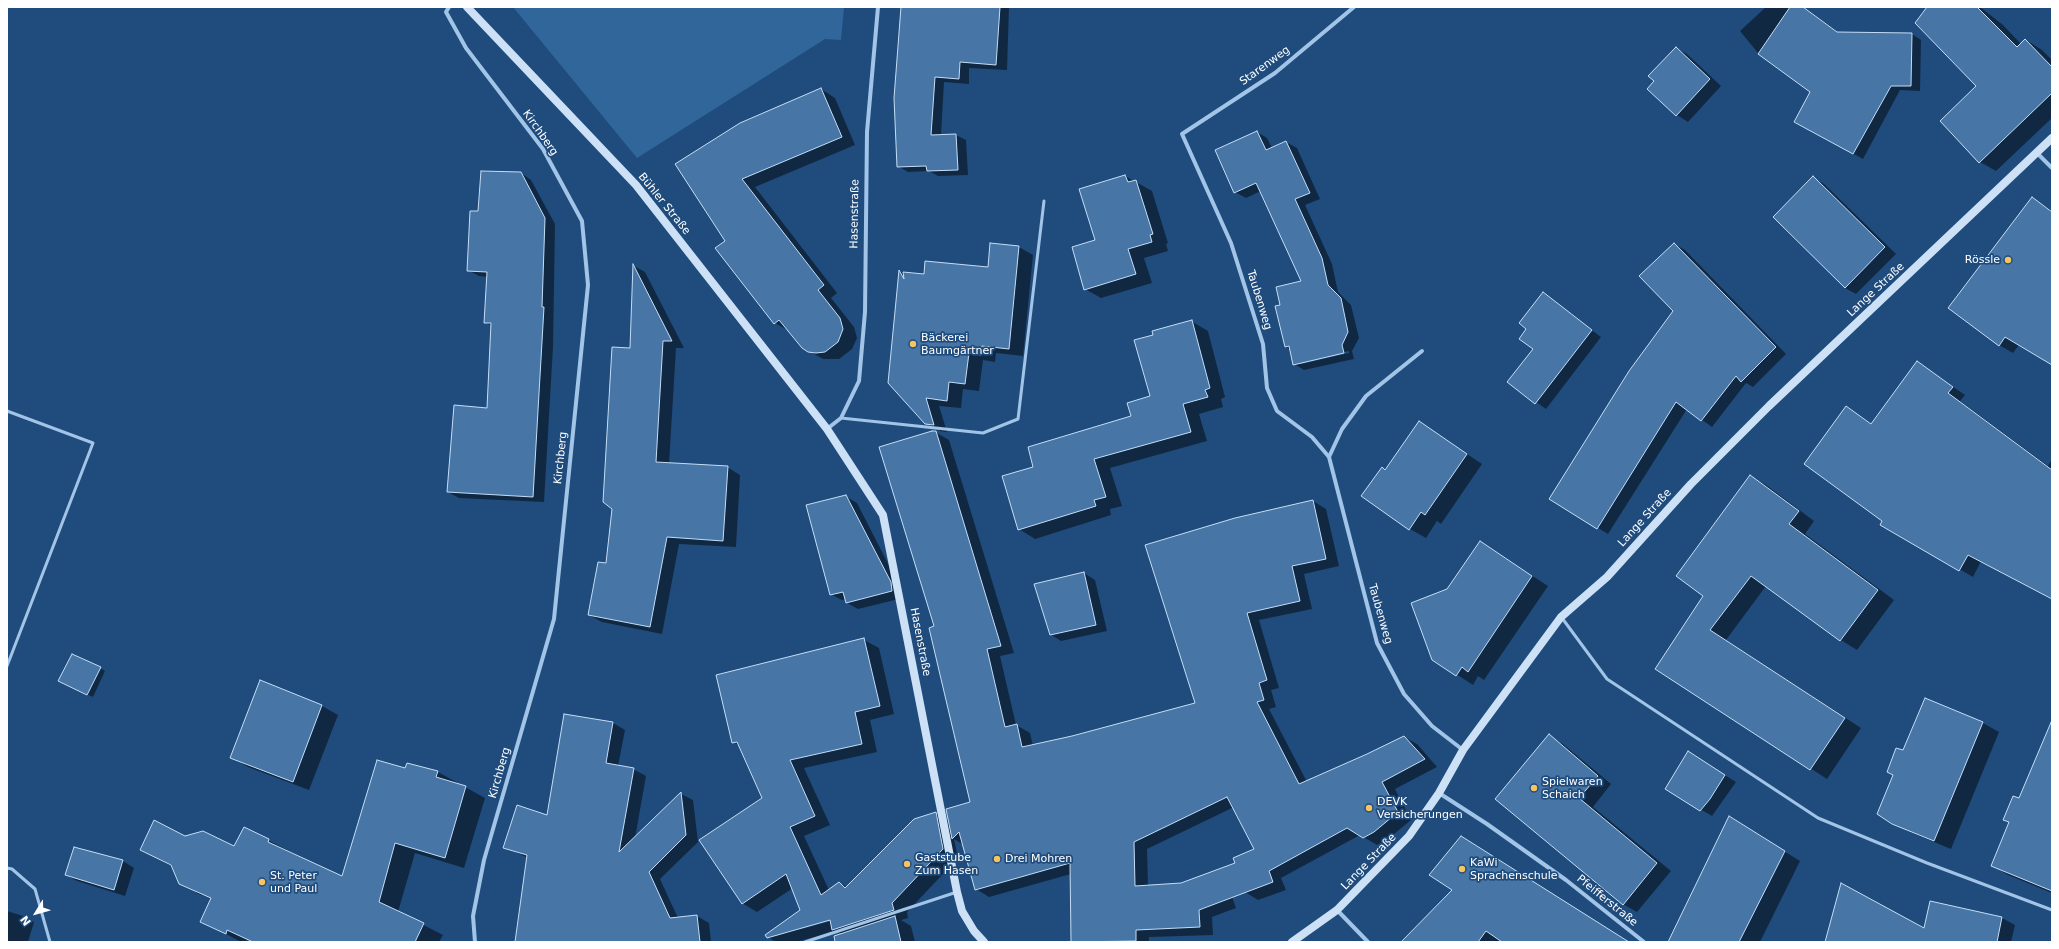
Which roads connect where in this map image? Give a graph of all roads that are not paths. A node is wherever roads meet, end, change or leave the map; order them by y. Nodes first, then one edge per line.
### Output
1 (449, 7) edge
2 (467, 7) edge
3 (878, 7) edge
4 (1354, 7) edge
5 (1182, 134) joint
6 (2052, 138) edge
7 (2038, 154) junction
8 (2052, 168) edge
9 (1044, 201) dead end
10 (1422, 351) dead end
11 (7, 410) edge
12 (841, 418) junction
13 (827, 429) junction
14 (1329, 457) junction
15 (1561, 617) junction
16 (7, 666) edge
17 (1463, 750) junction
18 (1439, 793) junction
19 (7, 868) edge
20 (957, 892) junction
21 (1337, 910) junction
22 (2052, 910) edge
23 (50, 942) edge
24 (475, 942) edge
25 (805, 942) edge
26 (984, 942) edge
27 (1292, 942) edge
28 (1368, 942) edge
29 (1644, 942) edge

1 - 24 street, Kirchberg
2 - 13 street, Bühler Straße
3 - 12 street, Hasenstraße
4 - 5 street, Starenweg
5 - 14 street, Taubenweg
6 - 7 street, Lange Straße
7 - 8 street
7 - 15 street, Lange Straße
9 - 12 lane
10 - 14 street
11 - 16 lane
12 - 13 street, Hasenstraße
13 - 20 street, Hasenstraße
14 - 17 street, Taubenweg
15 - 17 street, Lange Straße
15 - 22 lane
17 - 18 street, Lange Straße
18 - 21 street, Lange Straße
18 - 29 street, Pfeifferstraße
19 - 23 lane
20 - 25 lane
20 - 26 street, Hasenstraße
21 - 27 street, Lange Straße
21 - 28 street

